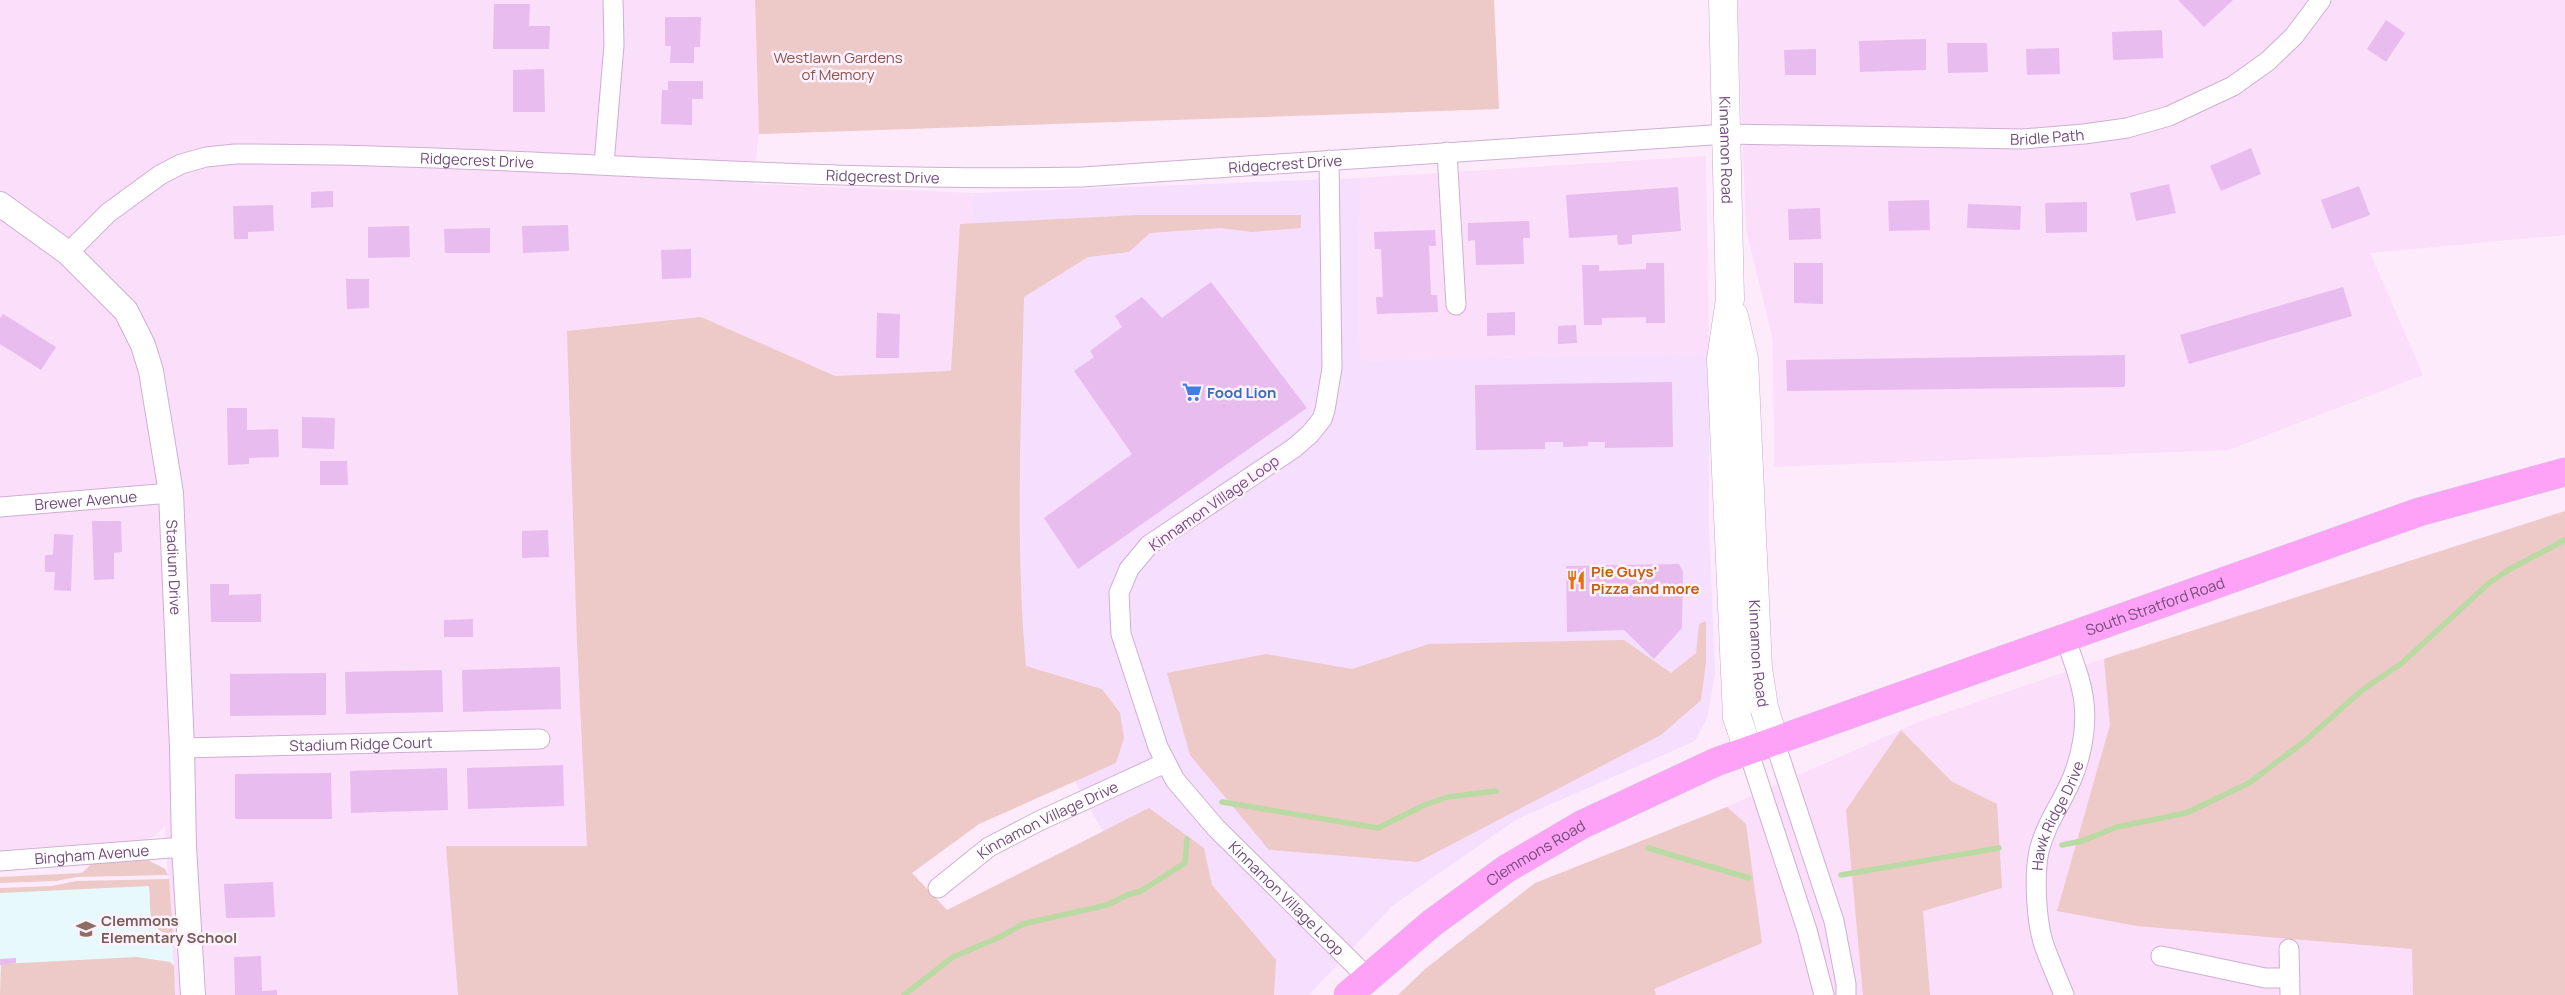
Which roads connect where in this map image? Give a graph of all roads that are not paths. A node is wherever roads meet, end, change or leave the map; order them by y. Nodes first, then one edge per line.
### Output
1 (613, 0) edge
2 (1723, 0) edge
3 (2322, 0) edge
4 (1727, 134) junction
5 (1447, 152) junction
6 (1329, 160) junction
7 (604, 164) junction
8 (0, 204) edge
9 (68, 253) junction
10 (1730, 300) junction
11 (1456, 306) dead end
12 (2565, 472) edge
13 (171, 493) junction
14 (0, 507) edge
15 (2065, 637) junction
16 (540, 739) dead end
17 (1774, 740) junction
18 (182, 748) junction
19 (1748, 750) junction
20 (1165, 763) junction
21 (184, 847) junction
22 (0, 861) edge
23 (938, 888) dead end
24 (1834, 921) junction
25 (1807, 930) junction
26 (2289, 949) dead end
27 (2161, 956) dead end
28 (1358, 986) edge
29 (2290, 986) edge
30 (193, 995) edge
31 (1824, 995) edge
32 (1846, 995) edge
33 (2064, 995) edge

1 - 7 street
2 - 4 main road, Kinnamon Road
3 - 4 street, Bridle Path
4 - 5 street, Ridgecrest Drive
4 - 10 main road, Kinnamon Road
5 - 6 street, Ridgecrest Drive
5 - 11 street
6 - 7 street, Ridgecrest Drive
6 - 20 street, Kinnamon Village Loop
7 - 9 street, Ridgecrest Drive
8 - 9 street, Stadium Drive
9 - 13 street, Stadium Drive
10 - 17 main road, Kinnamon Road
10 - 19 main road, Kinnamon Road
12 - 15 main road, South Stratford Road
13 - 14 street, Brewer Avenue
13 - 18 street, Stadium Drive
15 - 17 main road, South Stratford Road
15 - 33 street, Hawk Ridge Drive
16 - 18 street, Stadium Ridge Court
17 - 19 main road, South Stratford Road
17 - 24 street, Kinnamon Road
18 - 21 street, Stadium Drive
19 - 25 street, Kinnamon Road
19 - 28 main road, Clemmons Road
20 - 23 street, Kinnamon Village Drive
20 - 28 street, Kinnamon Village Loop
21 - 22 street, Bingham Avenue
21 - 30 street, Stadium Drive
24 - 25 street
24 - 32 street, Kinnamon Road
25 - 31 street, Kinnamon Road
26 - 29 street
27 - 29 street

